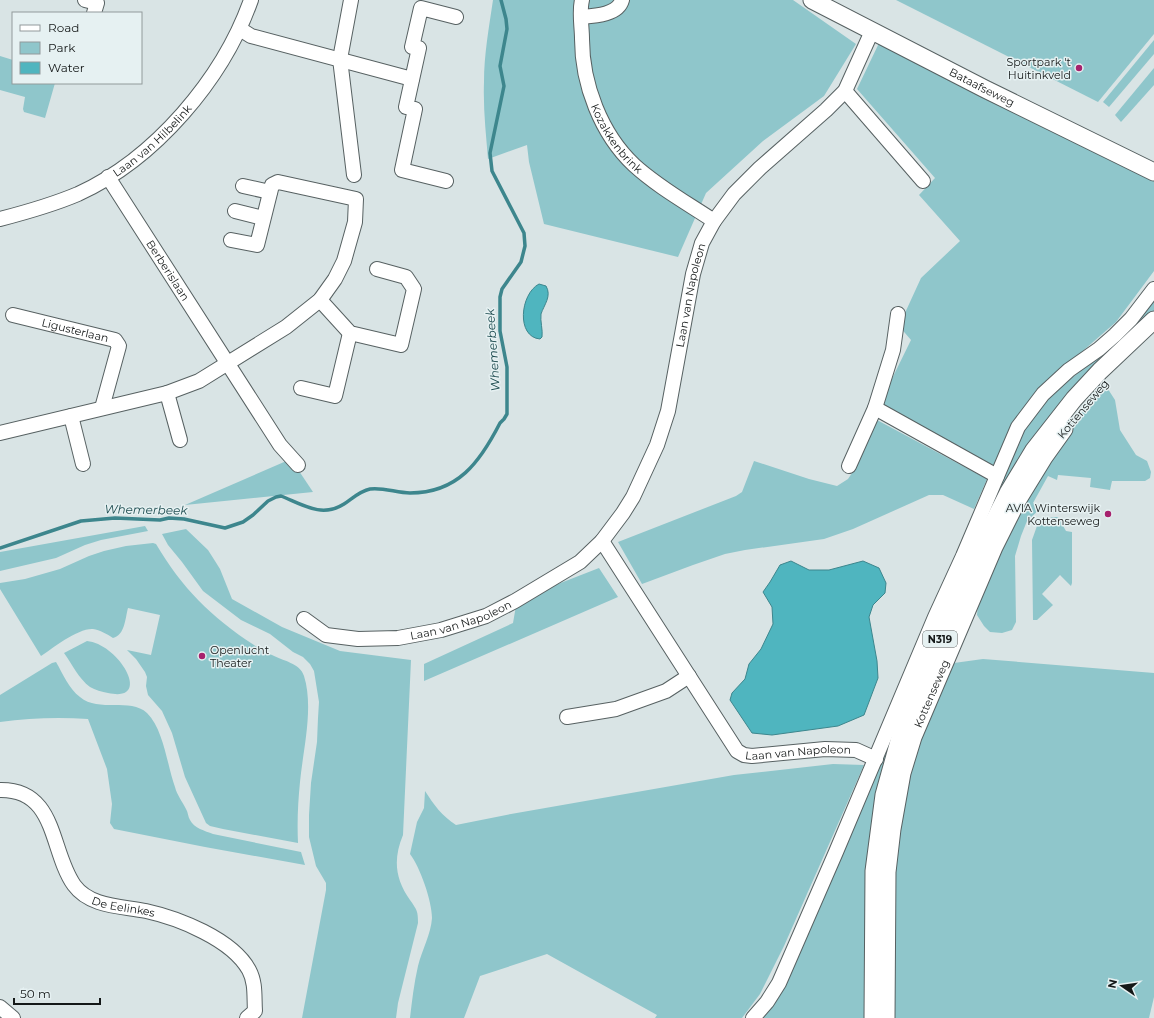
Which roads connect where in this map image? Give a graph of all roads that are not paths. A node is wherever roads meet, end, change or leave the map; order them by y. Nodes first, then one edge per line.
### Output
1 (85, 0) edge
2 (251, 0) edge
3 (351, 0) edge
4 (582, 0) edge
5 (622, 0) edge
6 (812, 0) edge
7 (94, 12) edge
8 (456, 17) dead end
9 (582, 17) junction
10 (240, 29) junction
11 (872, 31) junction
12 (340, 59) junction
13 (412, 79) junction
14 (845, 91) junction
15 (1154, 172) edge
16 (354, 175) dead end
17 (108, 177) junction
18 (446, 181) dead end
19 (923, 181) dead end
20 (243, 186) dead end
21 (270, 192) junction
22 (235, 211) dead end
23 (264, 218) junction
24 (0, 219) edge
25 (714, 221) junction
26 (231, 240) dead end
27 (377, 269) dead end
28 (1154, 289) edge
29 (320, 300) junction
30 (13, 314) dead end
31 (898, 314) dead end
32 (1154, 320) edge
33 (350, 333) junction
34 (1154, 334) edge
35 (1107, 361) junction
36 (229, 364) junction
37 (302, 388) dead end
38 (167, 393) junction
39 (102, 408) junction
40 (875, 408) junction
41 (71, 416) junction
42 (0, 433) edge
43 (180, 440) dead end
44 (83, 464) dead end
45 (298, 465) dead end
46 (849, 466) dead end
47 (997, 476) junction
48 (602, 541) junction
49 (304, 619) dead end
50 (943, 621) junction
51 (689, 676) junction
52 (567, 717) dead end
53 (876, 759) junction
54 (0, 790) edge
55 (0, 1007) edge
56 (256, 1016) edge
57 (13, 1018) edge
58 (753, 1018) edge
59 (873, 1018) edge
60 (886, 1018) edge

1 - 7 street
2 - 10 street, Laan van Hilbelink
3 - 12 street
4 - 9 street, Kozakkenbrink
5 - 9 street
6 - 11 main road, Bataafseweg
8 - 13 street
9 - 25 street, Kozakkenbrink
10 - 12 street
10 - 17 street, Laan van Hilbelink
11 - 14 street, Laan van Napoleon
11 - 15 main road, Bataafseweg
12 - 13 street
12 - 16 street
13 - 18 street
14 - 19 street
14 - 25 street, Laan van Napoleon
17 - 24 street, Laan van Hilbelink
17 - 36 street, Berberislaan
20 - 21 street
21 - 23 street
21 - 29 street
22 - 23 street
23 - 26 street
25 - 48 street, Laan van Napoleon
27 - 33 street
28 - 35 street, Kottenseweg
29 - 33 street
29 - 36 street
30 - 39 street, Ligusterlaan
31 - 40 street
32 - 35 main road, Kottenseweg / N319
33 - 37 street
34 - 35 main road, Kottenseweg / N319
35 - 47 street, Kottenseweg
35 - 50 main road, Kottenseweg / N319
35 - 60 main road, Kottenseweg / N319
36 - 38 street
36 - 45 street, Berberislaan
38 - 39 street
38 - 43 street
39 - 41 street
40 - 46 street
40 - 47 street
41 - 42 street
41 - 44 street
47 - 50 street, Kottenseweg
48 - 49 street, Laan van Napoleon
48 - 51 street, Laan van Napoleon
50 - 53 street, Kottenseweg
50 - 59 main road, Kottenseweg / N319
51 - 52 street
51 - 53 street, Laan van Napoleon
53 - 58 street, Kottenseweg
54 - 56 street, De Eelinkes
55 - 57 street

